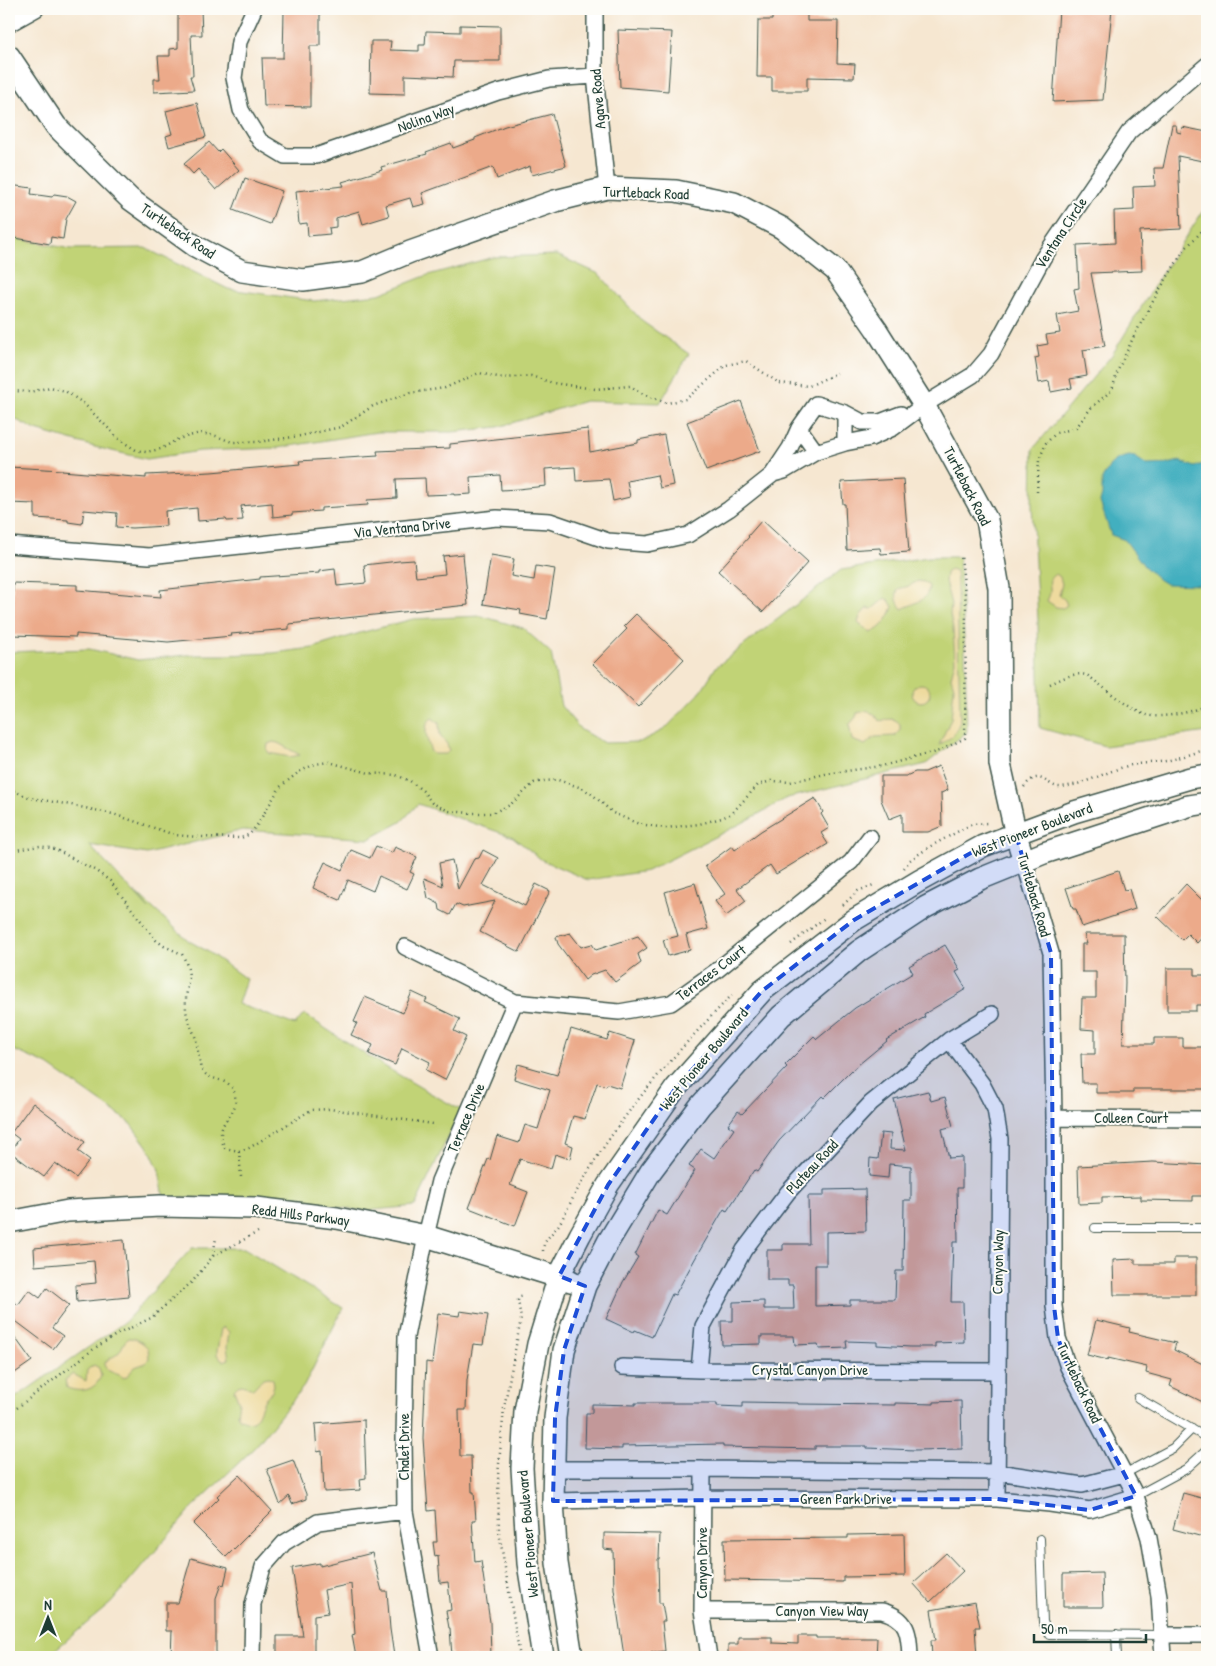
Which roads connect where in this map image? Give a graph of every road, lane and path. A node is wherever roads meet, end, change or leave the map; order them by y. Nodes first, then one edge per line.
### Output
1 (36, 9) edge
2 (254, 9) edge
3 (595, 9) edge
4 (9, 24) edge
5 (9, 56) edge
6 (1207, 65) edge
7 (595, 76) junction
8 (607, 188) junction
9 (1207, 233) edge
10 (837, 373) dead end
11 (9, 388) edge
12 (924, 405) junction
13 (844, 413) junction
14 (798, 428) junction
15 (844, 443) junction
16 (816, 452) junction
17 (772, 475) junction
18 (1036, 492) dead end
19 (9, 545) edge
20 (961, 555) dead end
21 (1050, 684) dead end
22 (1207, 705) edge
23 (1207, 749) edge
24 (1207, 775) edge
25 (1024, 788) dead end
26 (9, 789) edge
27 (1207, 803) edge
28 (1016, 835) junction
29 (870, 837) dead end
30 (9, 851) edge
31 (1024, 861) junction
32 (405, 947) dead end
33 (515, 1002) junction
34 (992, 1014) dead end
35 (949, 1040) junction
36 (1054, 1118) junction
37 (1207, 1119) edge
38 (433, 1124) dead end
39 (239, 1151) junction
40 (241, 1178) dead end
41 (9, 1222) edge
42 (1095, 1228) dead end
43 (1207, 1228) edge
44 (258, 1232) dead end
45 (426, 1236) junction
46 (216, 1238) dead end
47 (213, 1256) junction
48 (559, 1276) junction
49 (585, 1286) junction
50 (622, 1368) dead end
51 (699, 1370) junction
52 (997, 1371) junction
53 (1138, 1398) dead end
54 (9, 1414) edge
55 (1192, 1429) junction
56 (1207, 1438) edge
57 (1207, 1450) edge
58 (703, 1469) junction
59 (554, 1470) junction
60 (998, 1472) junction
61 (1124, 1474) junction
62 (1136, 1496) junction
63 (703, 1498) junction
64 (996, 1499) junction
65 (553, 1500) junction
66 (405, 1510) junction
67 (1040, 1539) dead end
68 (702, 1611) junction
69 (1116, 1634) junction
70 (1162, 1635) junction
71 (1207, 1635) edge
72 (252, 1657) edge
73 (431, 1657) edge
74 (543, 1657) edge
75 (572, 1657) edge
76 (709, 1657) edge
77 (910, 1657) edge
78 (1116, 1657) edge
79 (1163, 1657) edge

1 - 4 street
2 - 7 street, Nolina Way
3 - 7 street, Agave Road
5 - 8 main road, Turtleback Road
6 - 12 street, Ventana Circle
7 - 8 street, Agave Road
8 - 12 main road, Turtleback Road
9 - 18 path
10 - 11 path
12 - 13 street
12 - 15 street
12 - 28 main road, Turtleback Road
13 - 14 street
13 - 15 street
14 - 16 street
14 - 17 street, Via Ventana Drive
15 - 16 street
16 - 17 street, Via Ventana Drive
17 - 19 street, Via Ventana Drive
20 - 26 path
21 - 22 path
23 - 25 path
24 - 28 main road, West Pioneer Boulevard
27 - 31 main road, West Pioneer Boulevard
28 - 31 main road, Turtleback Road
28 - 48 main road, West Pioneer Boulevard
29 - 33 street, Terraces Court
30 - 39 path
31 - 36 street, Turtleback Road
31 - 49 main road, West Pioneer Boulevard
32 - 33 street, Terraces Court
33 - 45 street, Terrace Drive
34 - 35 street, Plateau Road
35 - 51 street, Plateau Road
35 - 52 street, Canyon Way
36 - 37 street, Colleen Court
36 - 61 street, Turtleback Road
38 - 39 path
39 - 40 path
41 - 45 main road, Redd Hills Parkway
42 - 43 lane
44 - 47 path
45 - 48 main road, Redd Hills Parkway
45 - 66 street, Chalet Drive
46 - 47 path
47 - 54 path
48 - 49 main road, Redd Hills Parkway
48 - 74 main road, West Pioneer Boulevard
49 - 59 main road, West Pioneer Boulevard
50 - 51 street, Crystal Canyon Drive
51 - 52 street, Crystal Canyon Drive
52 - 60 street, Canyon Way
53 - 55 lane
55 - 56 lane
55 - 61 lane
57 - 62 lane
58 - 59 street, Green Park Drive
58 - 60 street, Green Park Drive
58 - 63 street, Canyon Drive
59 - 65 main road, West Pioneer Boulevard
60 - 61 street, Green Park Drive
60 - 64 street, Canyon Way
61 - 62 street, Turtleback Road
62 - 64 street, Green Park Drive
62 - 70 street, Turtleback Road
63 - 64 street, Green Park Drive
63 - 65 street, Green Park Drive
63 - 68 street, Canyon Drive
65 - 75 main road, West Pioneer Boulevard
66 - 72 street
66 - 73 street, Chalet Drive
67 - 69 lane
68 - 76 street, Canyon Drive
68 - 77 street, Canyon View Way
69 - 70 lane
69 - 78 lane
70 - 71 street
70 - 79 street, Turtleback Road

